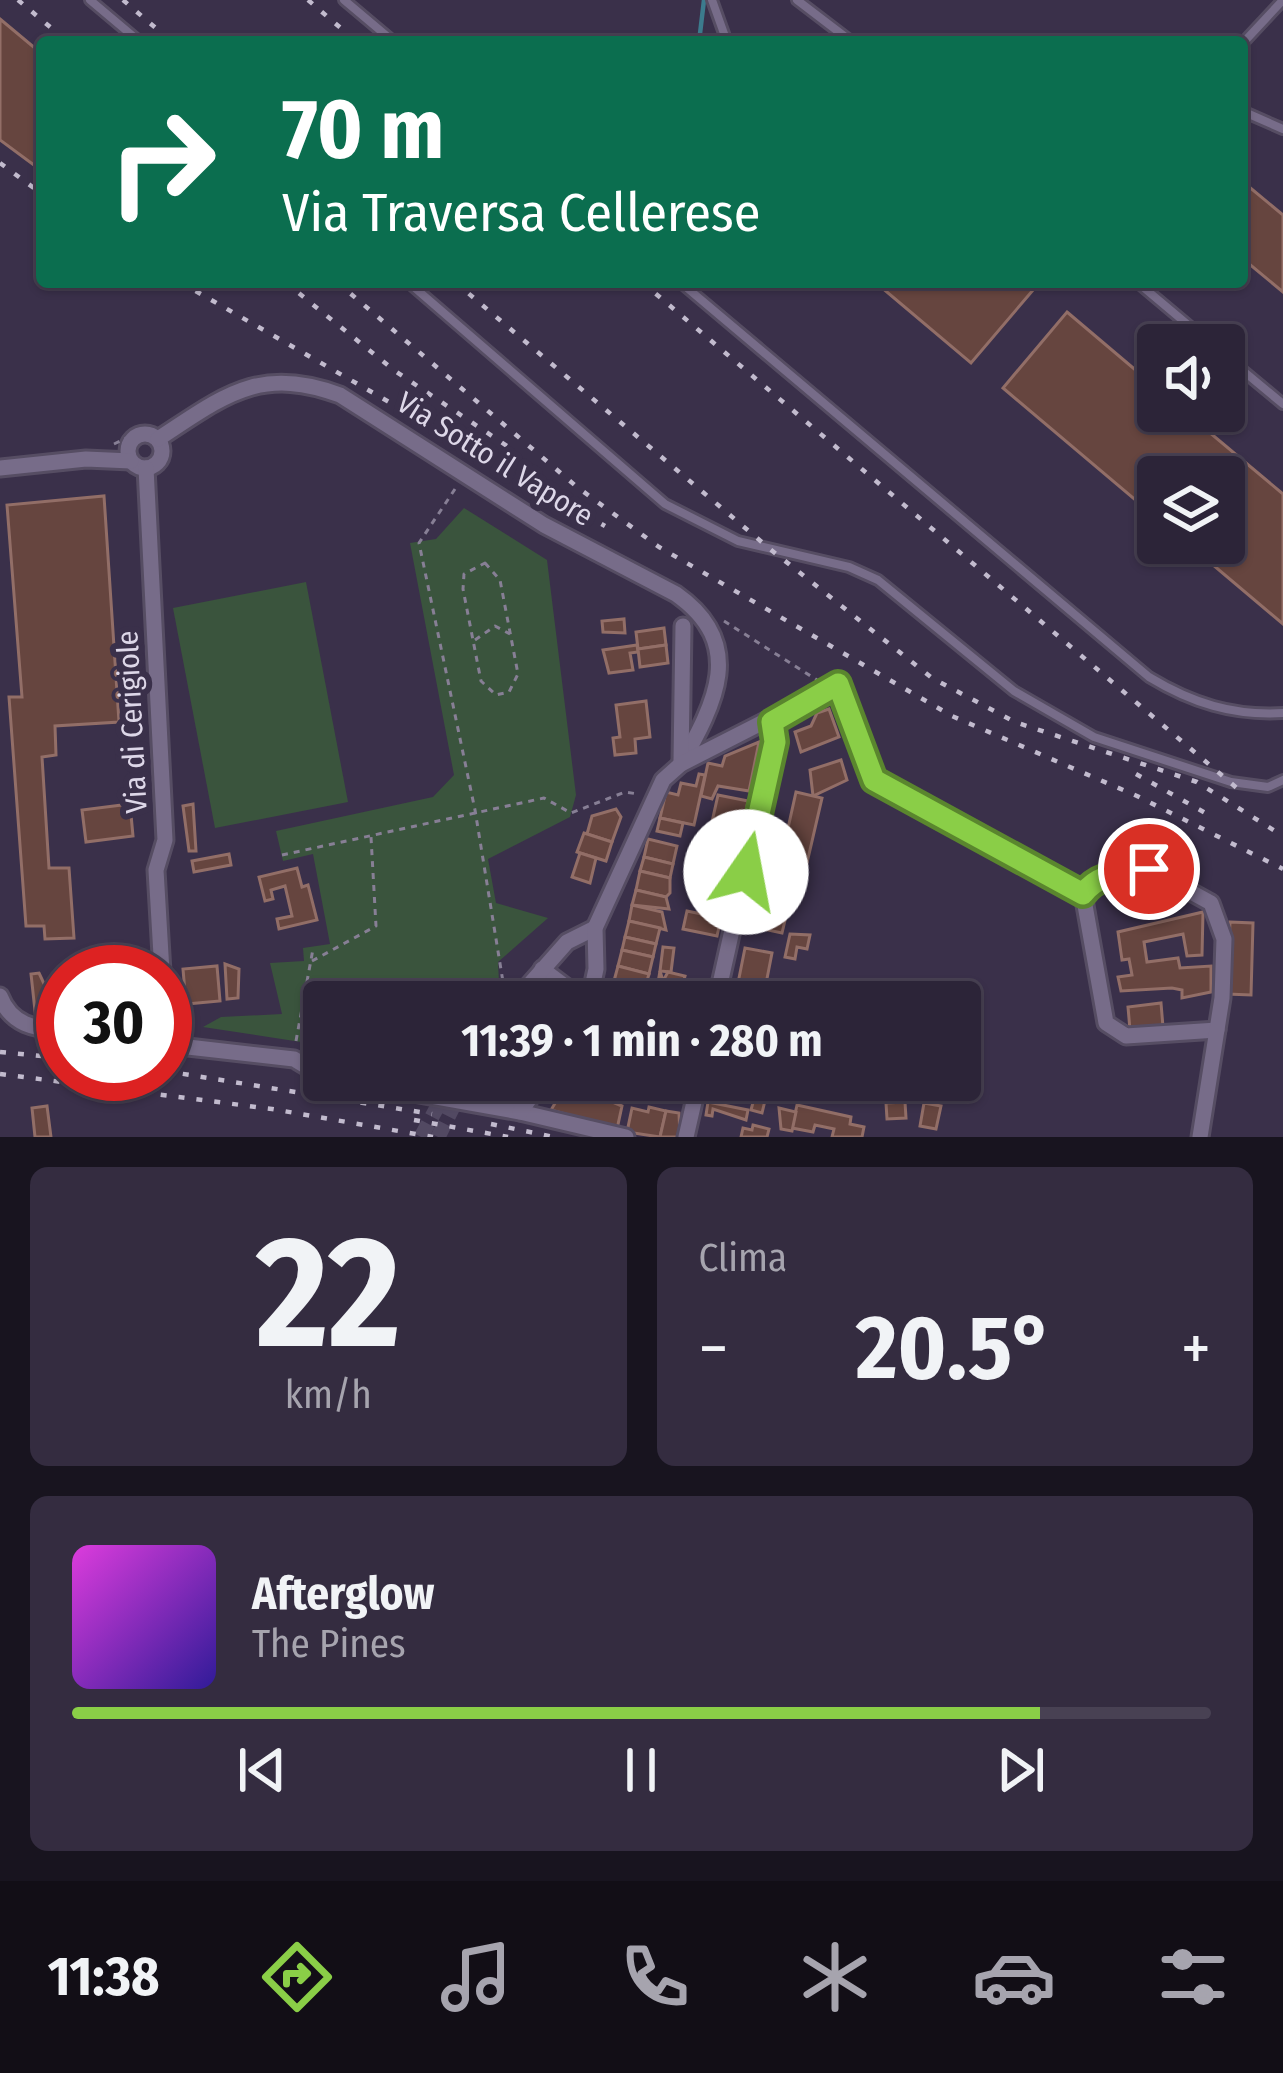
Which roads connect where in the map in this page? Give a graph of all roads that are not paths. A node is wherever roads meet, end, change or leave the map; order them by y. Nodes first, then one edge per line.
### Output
1 (90, 0) edge
2 (344, 0) edge
3 (712, 0) edge
4 (797, 0) edge
5 (821, 0) edge
6 (1283, 0) edge
7 (824, 18) junction
8 (133, 36) edge
9 (387, 36) edge
10 (726, 36) edge
11 (845, 36) edge
12 (1248, 38) edge
13 (1248, 114) edge
14 (1283, 129) edge
15 (415, 288) edge
16 (687, 288) edge
17 (1144, 288) edge
18 (1187, 324) edge
19 (1245, 372) edge
20 (1283, 404) edge
21 (158, 435) junction
22 (135, 458) junction
23 (0, 469) edge
24 (682, 626) dead end
25 (1283, 713) edge
26 (709, 717) junction
27 (772, 722) junction
28 (729, 742) junction
29 (681, 764) junction
30 (1283, 780) edge
31 (1083, 894) junction
32 (595, 928) junction
33 (161, 945) edge
34 (542, 969) junction
35 (532, 981) edge
36 (559, 981) edge
37 (593, 981) edge
38 (721, 981) edge
39 (0, 996) edge
40 (36, 1028) edge
41 (1217, 1030) junction
42 (192, 1047) edge
43 (303, 1064) edge
44 (458, 1101) edge
45 (528, 1101) edge
46 (694, 1101) edge
47 (520, 1112) junction
48 (626, 1137) edge
49 (686, 1137) edge
50 (1200, 1137) edge

1 - 8 lane
2 - 9 lane
3 - 10 lane
4 - 7 lane
5 - 7 lane
6 - 12 lane
7 - 11 lane
13 - 14 lane
15 - 30 lane
16 - 25 lane
17 - 18 lane
19 - 20 lane
21 - 22 street
21 - 22 street
21 - 26 street, Via Sotto il Vapore
22 - 23 street
22 - 33 street, Via di Cerigiole
24 - 29 street
26 - 28 street
26 - 29 street, Via Sotto il Vapore
27 - 28 street
27 - 31 street
27 - 38 street
28 - 29 street
29 - 32 street
31 - 41 street
31 - 41 street
32 - 34 street
32 - 37 street
34 - 35 street
34 - 36 street
39 - 40 street
41 - 50 street
42 - 43 street
44 - 47 street
45 - 47 street
46 - 49 street
47 - 48 street

